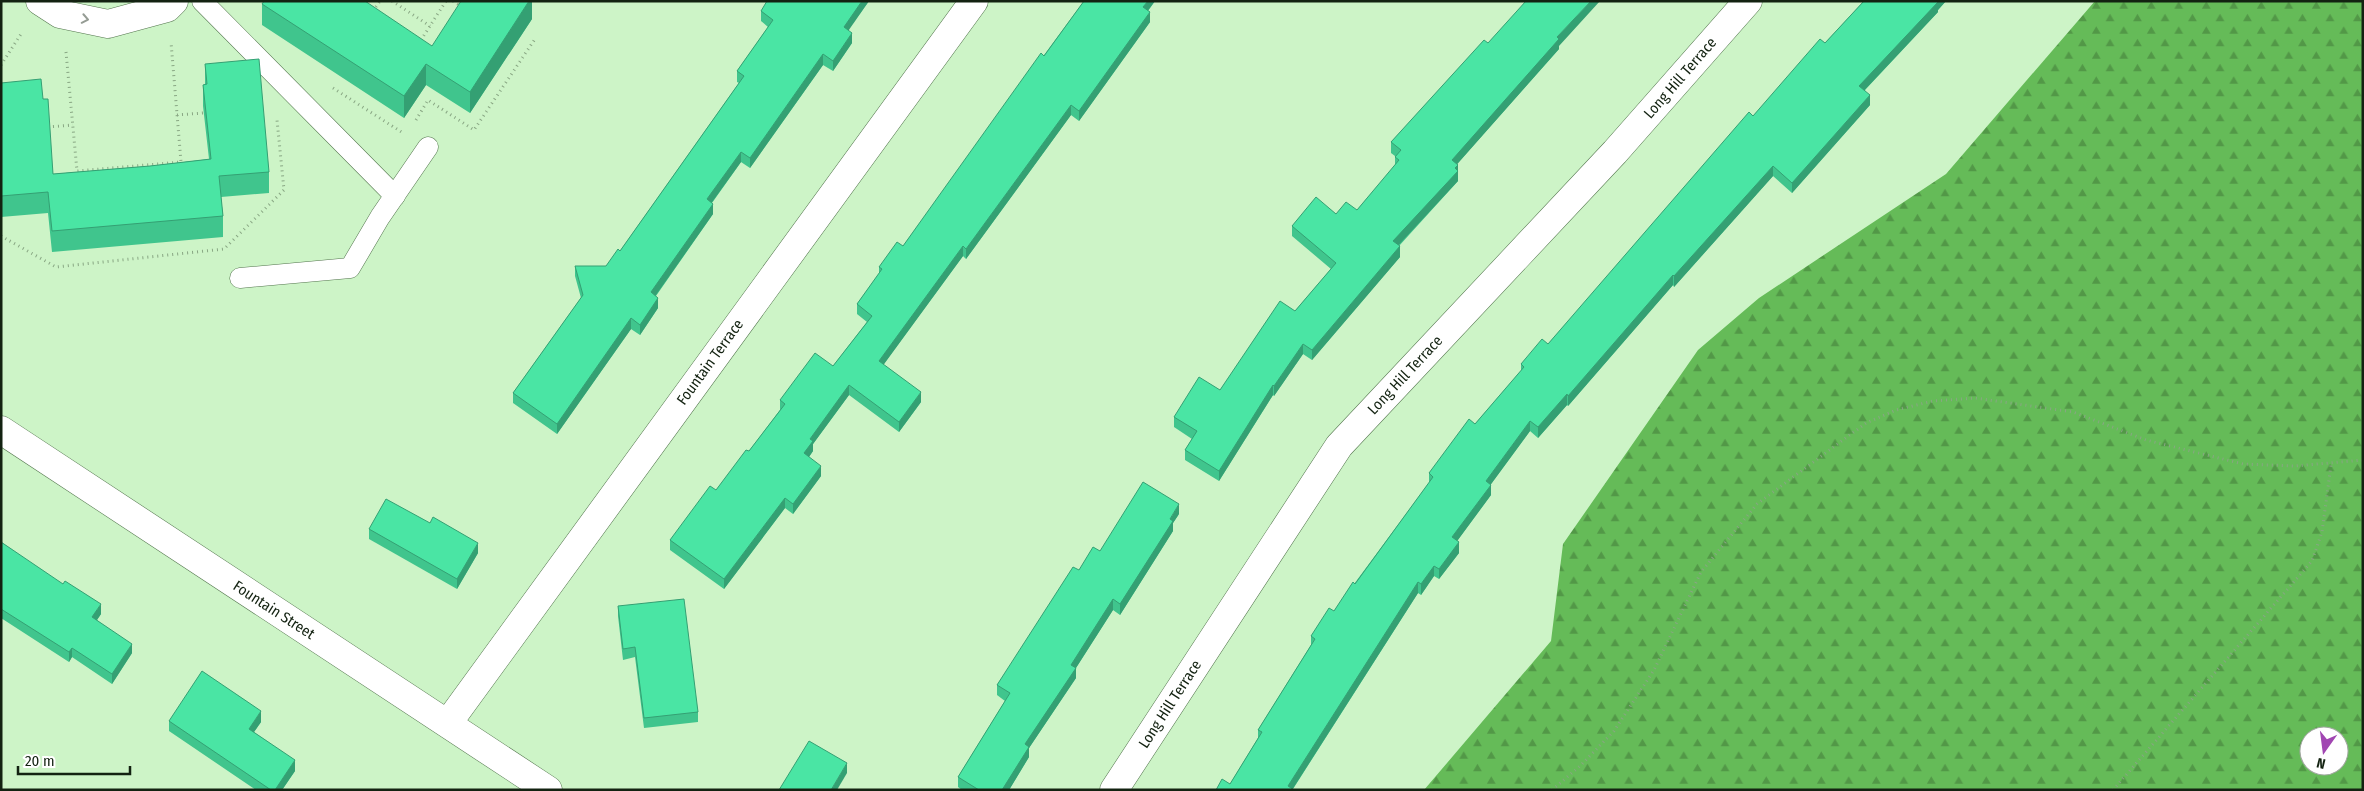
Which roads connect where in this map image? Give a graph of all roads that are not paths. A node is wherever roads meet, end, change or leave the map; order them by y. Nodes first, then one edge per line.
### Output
1 (40, 1) edge
2 (174, 1) edge
3 (202, 1) edge
4 (974, 1) edge
5 (1748, 1) edge
6 (428, 147) dead end
7 (395, 196) junction
8 (240, 278) dead end
9 (1, 430) edge
10 (448, 723) junction
11 (548, 790) edge
12 (1114, 790) edge

1 -> 2 street
3 - 7 lane
4 - 10 street, Fountain Terrace
5 - 12 street, Long Hill Terrace
6 - 7 lane
7 - 8 lane
9 - 10 street, Fountain Street
10 - 11 street, Fountain Street

